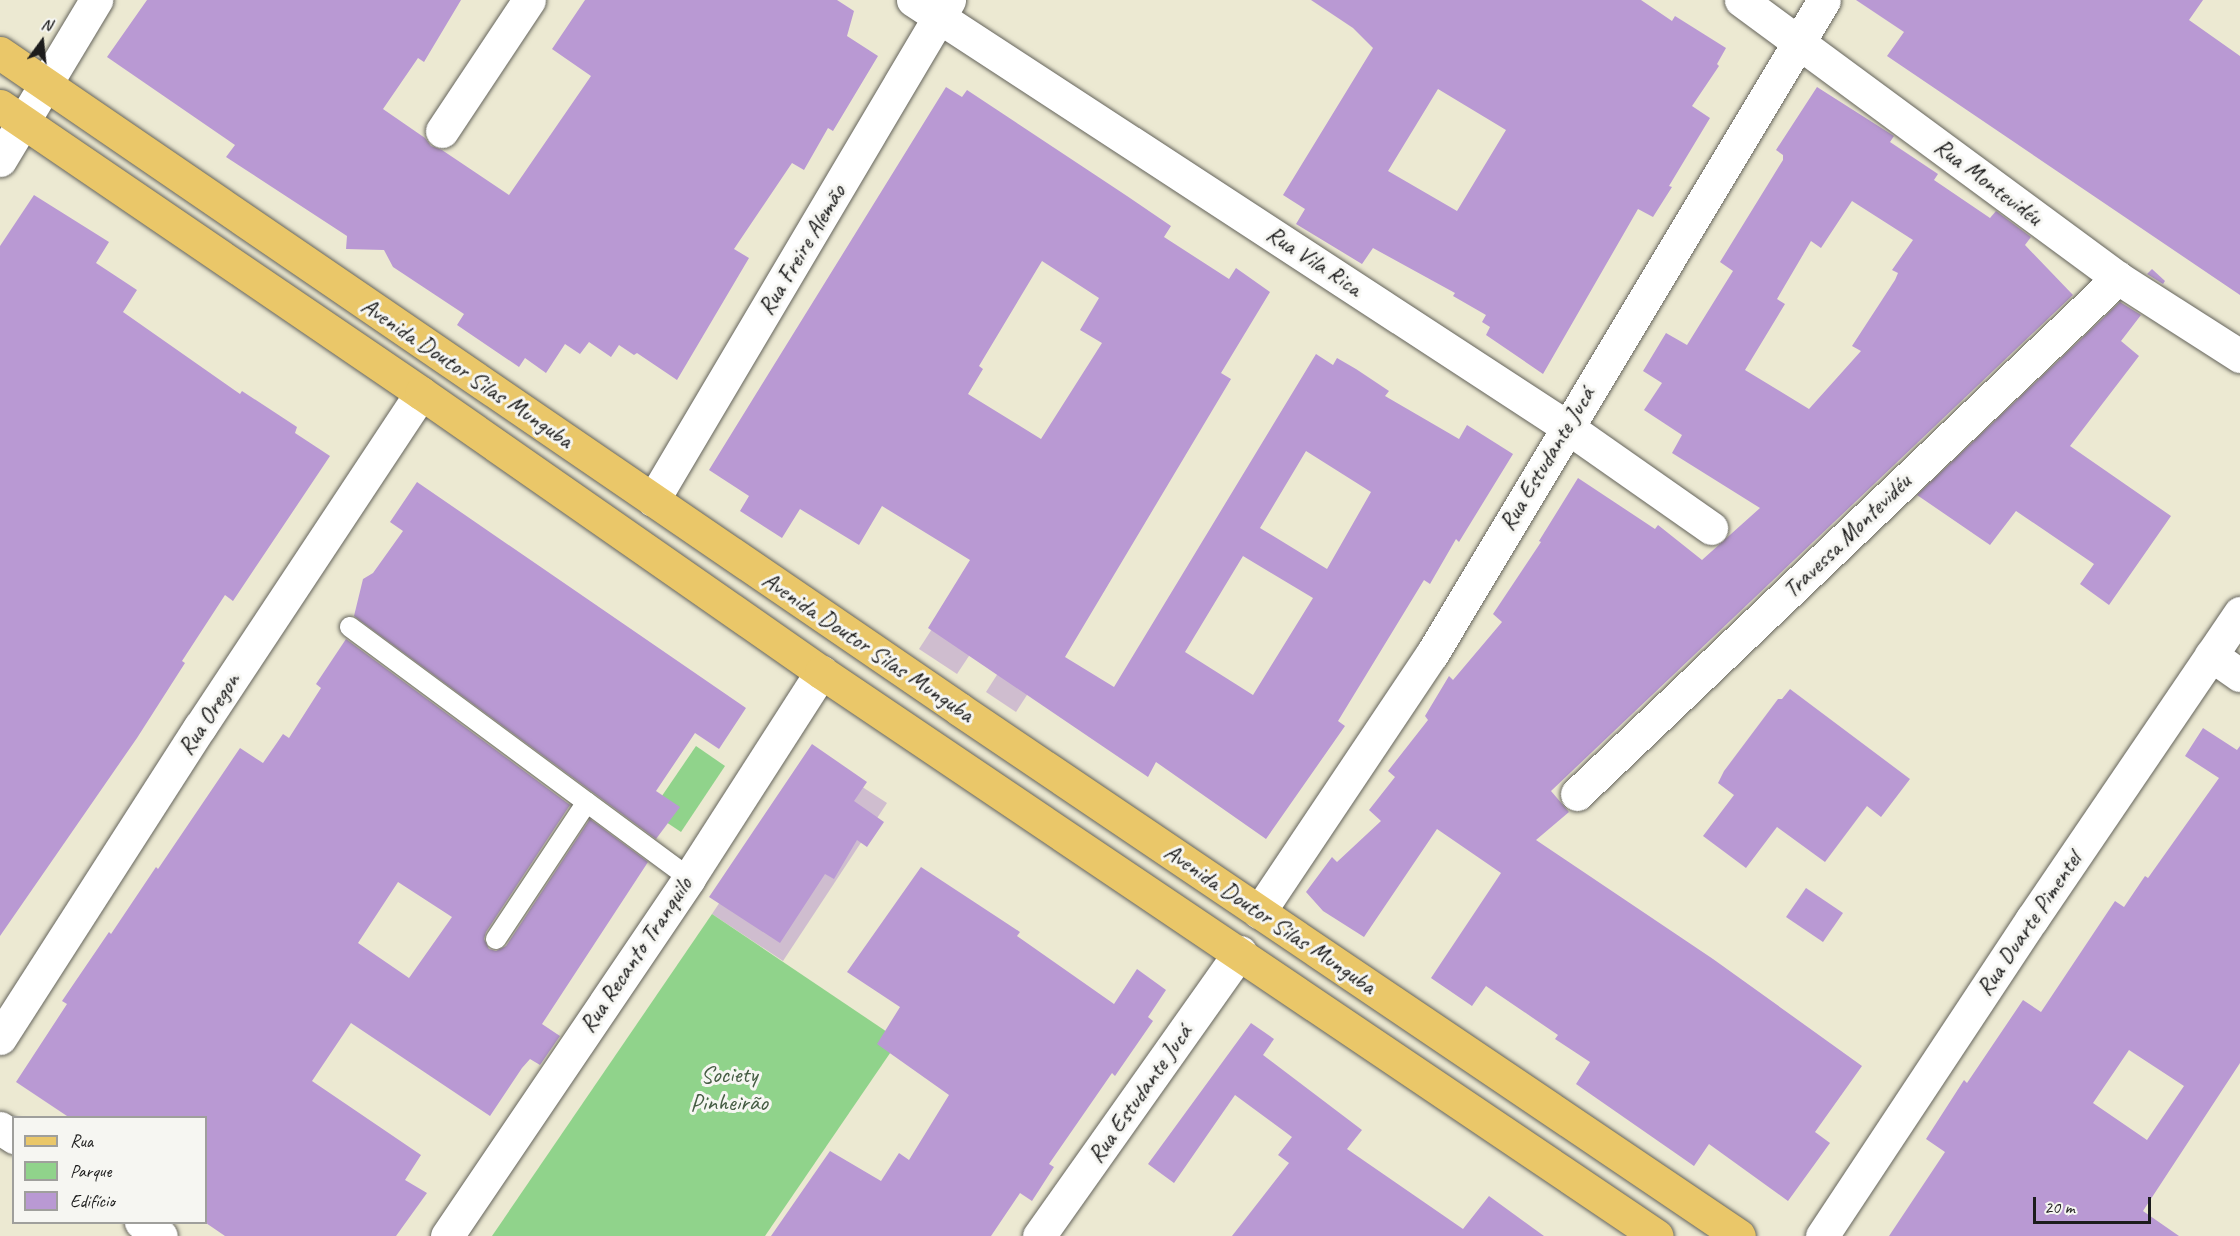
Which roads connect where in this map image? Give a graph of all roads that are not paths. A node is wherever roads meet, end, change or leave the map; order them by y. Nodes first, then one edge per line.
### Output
1 (96, 0) edge
2 (529, 0) edge
3 (1741, 0) edge
4 (1824, 0) edge
5 (934, 6) edge
6 (1797, 40) junction
7 (0, 53) edge
8 (46, 84) junction
9 (11, 114) edge
10 (442, 131) dead end
11 (0, 160) edge
12 (2118, 278) junction
13 (2240, 356) edge
14 (421, 393) junction
15 (1567, 427) junction
16 (653, 500) junction
17 (1711, 528) dead end
18 (2240, 613) edge
19 (350, 627) dead end
20 (2211, 655) junction
21 (821, 672) junction
22 (2240, 675) edge
23 (1577, 794) dead end
24 (587, 802) junction
25 (689, 878) junction
26 (1260, 912) junction
27 (496, 939) dead end
28 (1240, 952) junction
29 (0, 1038) edge
30 (144, 1224) edge
31 (1646, 1233) edge
32 (161, 1236) edge
33 (447, 1236) edge
34 (1039, 1236) edge
35 (1739, 1236) edge
36 (1822, 1236) edge

1 - 8 street
2 - 10 street
3 - 6 street, Rua Montevidéu
4 - 6 street, Rua Estudante Jucá
5 - 15 street, Rua Vila Rica
5 - 16 street, Rua Freire Alemão
6 - 12 street, Rua Montevidéu
6 - 15 street, Rua Estudante Jucá
7 - 8 main road, Avenida Doutor Silas Munguba
8 - 9 street
8 - 16 main road, Avenida Doutor Silas Munguba
9 - 11 street
9 - 14 main road, Avenida Doutor Silas Munguba
12 - 13 street, Rua Montevidéu
12 - 23 street, Travessa Montevidéu
14 - 21 main road, Avenida Doutor Silas Munguba
14 - 29 street, Rua Oregon
15 - 17 street, Rua Vila Rica
15 - 26 street, Rua Estudante Jucá
16 - 26 main road, Avenida Doutor Silas Munguba
18 - 20 street, Rua Duarte Pimentel
19 - 24 lane
20 - 22 street
20 - 36 street, Rua Duarte Pimentel
21 - 25 street, Rua Recanto Tranquilo
21 - 28 main road, Avenida Doutor Silas Munguba
24 - 25 lane
24 - 27 lane
25 - 33 street, Rua Recanto Tranquilo
26 - 35 main road, Avenida Doutor Silas Munguba
28 - 31 main road, Avenida Doutor Silas Munguba
28 - 34 street, Rua Estudante Jucá
30 - 32 street

